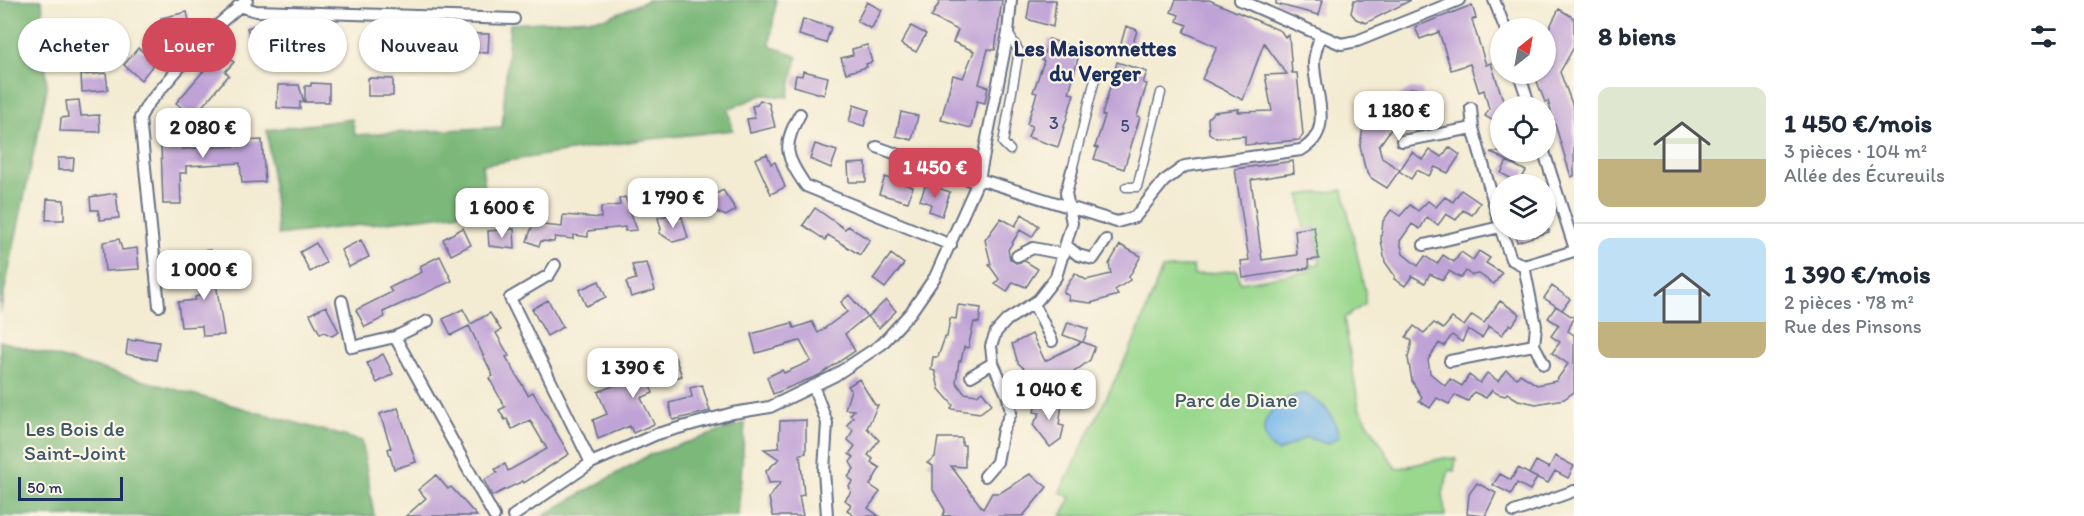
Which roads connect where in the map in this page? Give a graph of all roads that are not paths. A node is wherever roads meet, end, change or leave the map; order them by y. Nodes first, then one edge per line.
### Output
1 (1011, 0) edge
2 (1240, 0) edge
3 (1459, 0) edge
4 (1494, 0) edge
5 (243, 3) edge
6 (1501, 18) edge
7 (514, 20) dead end
8 (1008, 33) junction
9 (1320, 36) junction
10 (1096, 75) dead end
11 (1161, 93) dead end
12 (1471, 108) dead end
13 (800, 114) dead end
14 (1473, 128) junction
15 (1402, 141) dead end
16 (877, 147) dead end
17 (1010, 150) dead end
18 (1547, 162) edge
19 (1072, 170) joint
20 (979, 181) junction
21 (1126, 187) dead end
22 (1490, 190) edge
23 (1068, 206) junction
24 (1490, 229) edge
25 (1106, 240) dead end
26 (1504, 240) edge
27 (1424, 244) dead end
28 (951, 245) junction
29 (1574, 249) edge
30 (1065, 250) junction
31 (1017, 256) dead end
32 (555, 265) dead end
33 (1524, 266) junction
34 (342, 302) dead end
35 (1034, 304) junction
36 (159, 306) dead end
37 (428, 321) dead end
38 (395, 337) junction
39 (1052, 341) dead end
40 (1534, 345) junction
41 (1450, 361) dead end
42 (993, 363) junction
43 (1544, 364) dead end
44 (970, 376) dead end
45 (814, 388) junction
46 (591, 463) junction
47 (985, 476) dead end
48 (1574, 491) edge
49 (1514, 512) dead end
50 (494, 516) edge
51 (513, 516) edge
52 (827, 516) edge

1 - 8 street
2 - 9 street
3 - 9 street
4 - 6 street
5 - 7 street
5 - 36 street
8 - 17 street
8 - 20 street
9 - 23 street
10 - 19 street
11 - 21 street
12 - 14 street
13 - 28 street
14 - 15 street
14 - 22 street
16 - 20 street
18 - 29 street
19 - 23 street
20 - 23 street
20 - 28 street
23 - 30 street
24 - 27 street
25 - 30 street
26 - 33 street
28 - 45 street
29 - 33 street
30 - 31 street
30 - 35 street
32 - 46 street
33 - 40 street
34 - 38 street
35 - 39 street
35 - 42 street
37 - 38 street
38 - 50 street
40 - 41 street
40 - 43 street
42 - 44 street
42 - 47 street
45 - 46 street
45 - 52 street
46 - 51 street
48 - 49 street

